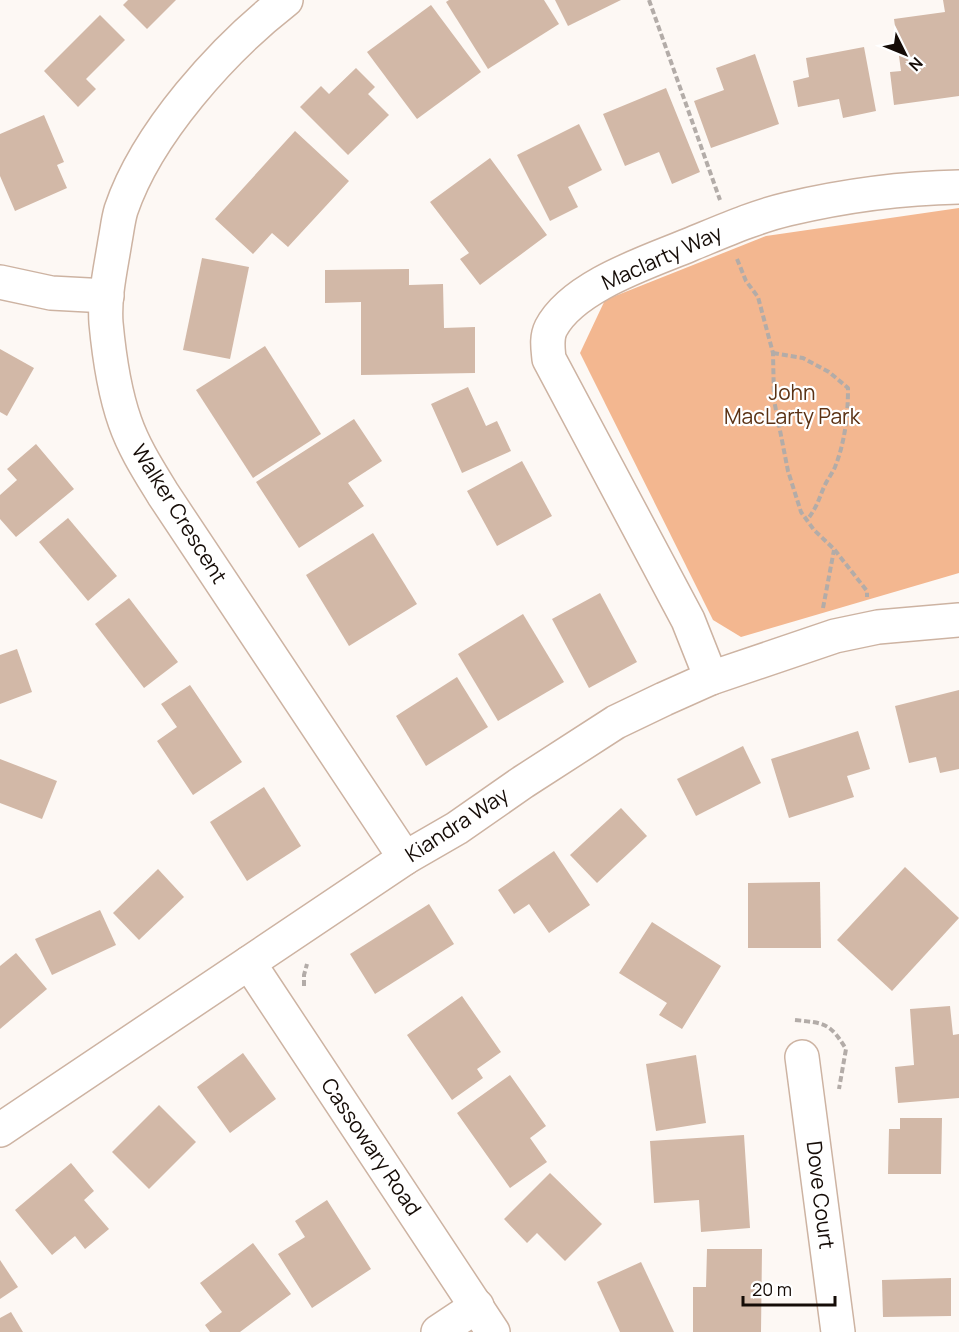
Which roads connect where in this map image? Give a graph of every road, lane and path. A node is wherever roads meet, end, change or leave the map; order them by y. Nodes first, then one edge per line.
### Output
1 (286, 0) edge
2 (649, 0) edge
3 (959, 187) edge
4 (722, 204) dead end
5 (735, 255) dead end
6 (0, 282) edge
7 (107, 297) junction
8 (773, 353) junction
9 (807, 520) junction
10 (834, 549) junction
11 (868, 600) dead end
12 (822, 618) dead end
13 (959, 620) edge
14 (711, 678) junction
15 (405, 858) junction
16 (249, 963) junction
17 (802, 1057) dead end
18 (0, 1130) edge
19 (485, 1319) edge
20 (438, 1332) edge
21 (838, 1332) edge

1 - 7 street, Walker Crescent
2 - 4 path
3 - 14 street, Maclarty Way
5 - 8 path
6 - 7 street
7 - 15 street, Walker Crescent
8 - 9 path
8 - 9 path
9 - 10 path
10 - 11 path
10 - 12 path
13 - 14 street, Kiandra Way
14 - 15 street, Kiandra Way
15 - 16 street, Kiandra Way
16 - 18 street, Kiandra Way
16 - 19 street, Cassowary Road
17 - 21 street, Dove Court
19 - 20 street

